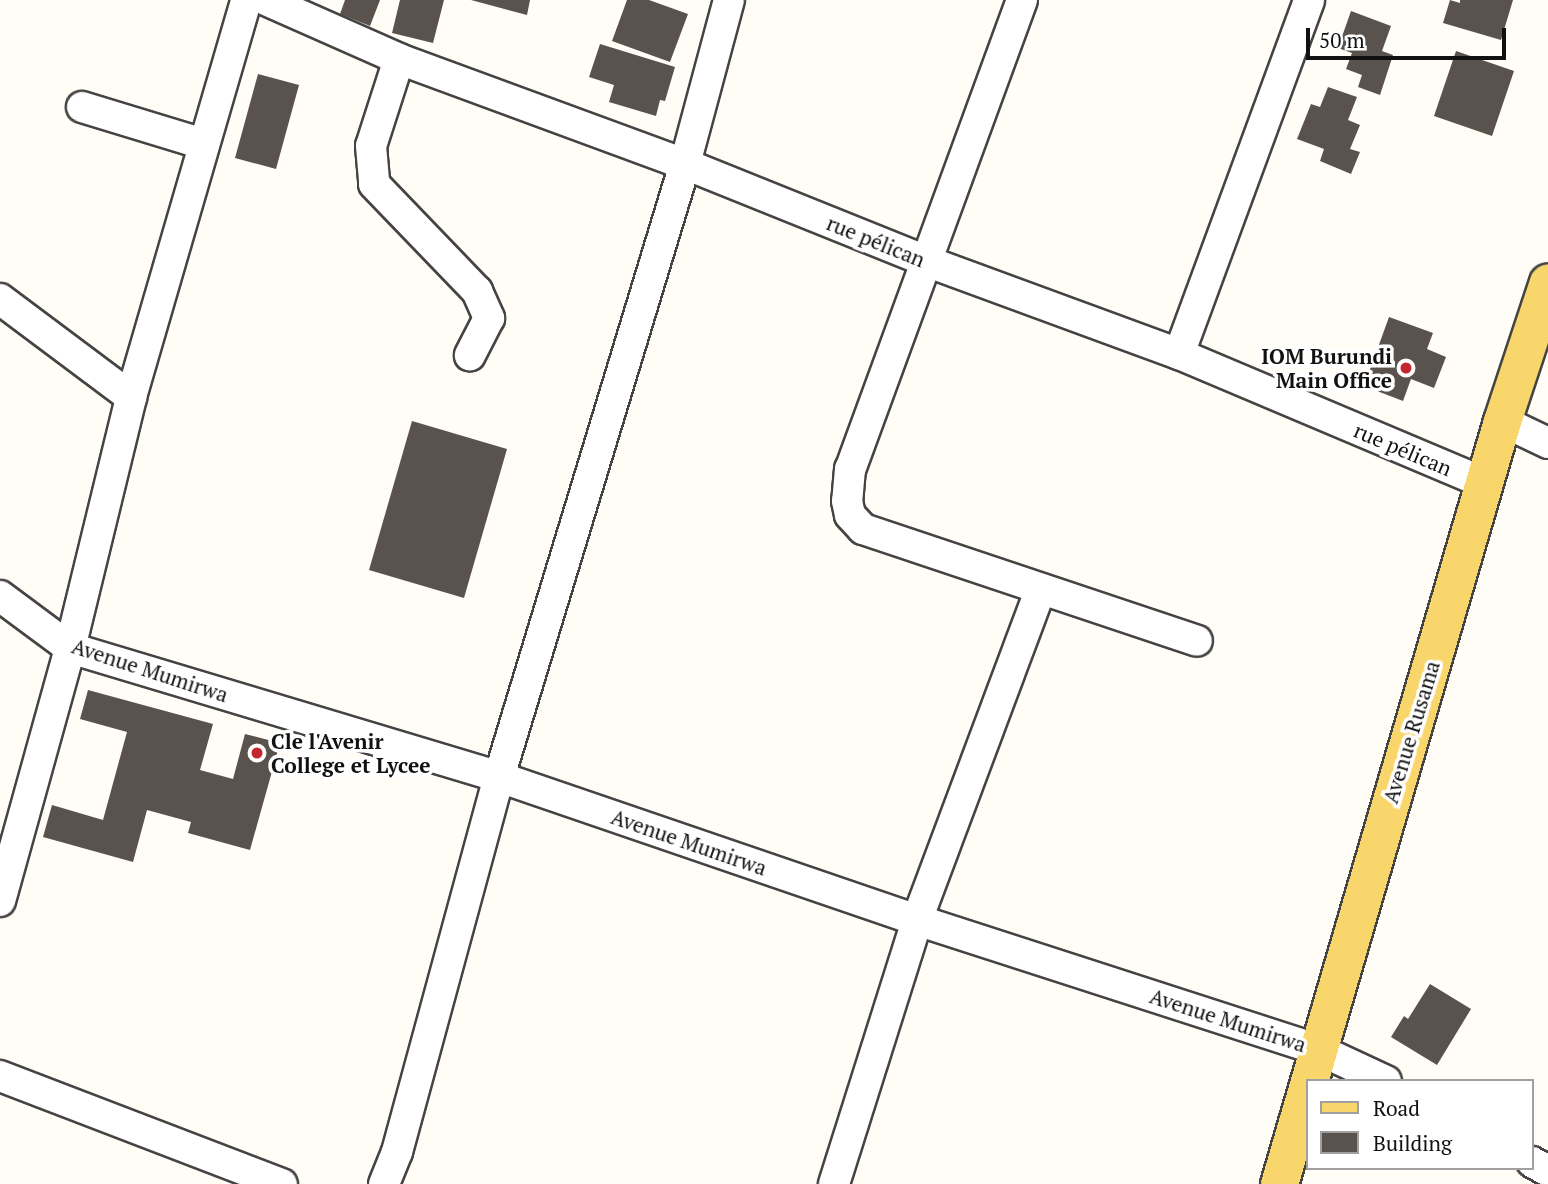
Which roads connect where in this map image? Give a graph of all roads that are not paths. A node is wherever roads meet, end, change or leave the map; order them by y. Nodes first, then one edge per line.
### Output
1 (246, 0) edge
2 (266, 0) edge
3 (729, 0) edge
4 (1022, 0) edge
5 (1310, 0) edge
6 (399, 59) junction
7 (82, 107) dead end
8 (204, 144) junction
9 (685, 164) junction
10 (926, 261) junction
11 (1548, 282) edge
12 (0, 299) edge
13 (1180, 354) junction
14 (470, 355) dead end
15 (131, 397) junction
16 (1502, 421) junction
17 (1548, 443) edge
18 (1485, 483) junction
19 (1041, 589) junction
20 (0, 596) edge
21 (1197, 641) dead end
22 (69, 648) junction
23 (499, 777) junction
24 (0, 901) edge
25 (916, 920) junction
26 (1317, 1049) junction
27 (0, 1076) edge
28 (1309, 1079) edge
29 (1382, 1079) edge
30 (1306, 1088) edge
31 (282, 1184) edge
32 (384, 1184) edge
33 (834, 1184) edge
34 (1279, 1184) edge

1 - 8 street
2 - 6 street, rue pélican
3 - 9 street
4 - 10 street
5 - 13 street
6 - 9 street, rue pélican
6 - 14 street
7 - 8 street
8 - 15 street
9 - 10 street, rue pélican
9 - 23 street
10 - 13 street, rue pélican
10 - 19 street
11 - 16 main road, Avenue Rusama
12 - 15 street
13 - 18 street, rue pélican
15 - 22 street
16 - 17 street
16 - 18 main road, Avenue Rusama
18 - 26 main road, Avenue Rusama
19 - 21 street
19 - 25 street
20 - 22 street, Avenue Mumirwa
22 - 23 street, Avenue Mumirwa
22 - 24 street
23 - 25 street, Avenue Mumirwa
23 - 32 street
25 - 26 street, Avenue Mumirwa
25 - 33 street
26 - 28 main road, Avenue Rusama
26 - 29 street, Avenue Mumirwa
27 - 31 street
30 - 34 main road, Avenue Rusama

